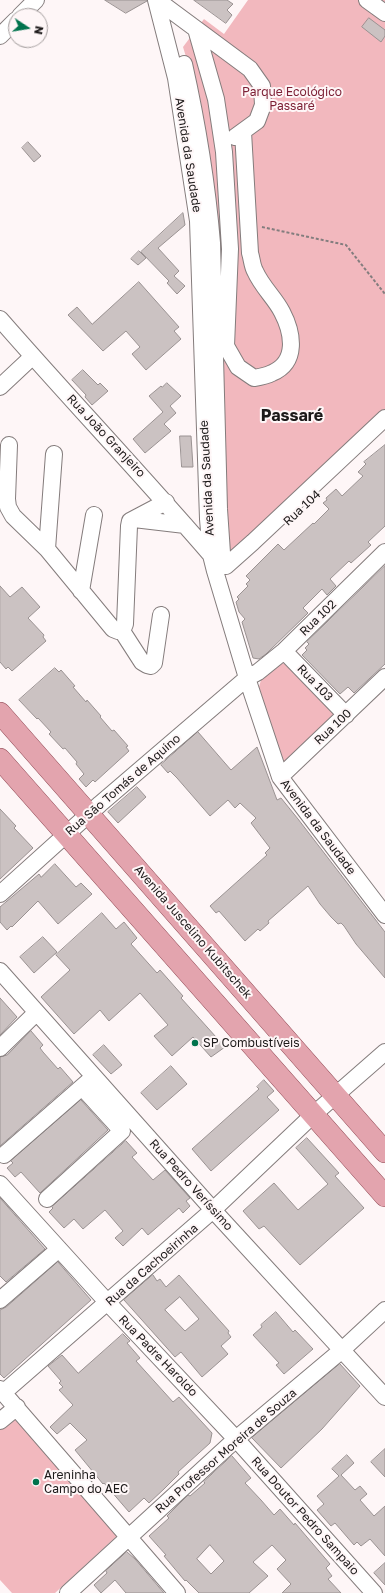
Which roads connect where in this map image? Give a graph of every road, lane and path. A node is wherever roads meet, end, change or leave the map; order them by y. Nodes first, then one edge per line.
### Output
1 (36, 0) edge
2 (156, 0) edge
3 (367, 0) edge
4 (28, 8) edge
5 (385, 13) edge
6 (8, 28) edge
7 (196, 29) junction
8 (0, 36) edge
9 (184, 64) dead end
10 (243, 132) junction
11 (223, 145) junction
12 (259, 226) dead end
13 (385, 294) edge
14 (0, 319) edge
15 (32, 357) junction
16 (0, 387) edge
17 (385, 418) edge
18 (385, 429) edge
19 (9, 445) dead end
20 (54, 454) dead end
21 (166, 502) junction
22 (94, 516) dead end
23 (134, 519) junction
24 (185, 525) junction
25 (47, 549) junction
26 (385, 552) edge
27 (211, 555) junction
28 (219, 586) junction
29 (81, 591) junction
30 (161, 615) dead end
31 (122, 631) junction
32 (284, 651) junction
33 (385, 677) edge
34 (247, 678) junction
35 (0, 713) edge
36 (346, 715) junction
37 (0, 759) edge
38 (280, 777) junction
39 (89, 813) junction
40 (67, 834) junction
41 (0, 894) edge
42 (385, 914) edge
43 (0, 971) edge
44 (36, 1014) junction
45 (0, 1048) edge
46 (385, 1052) edge
47 (88, 1082) junction
48 (336, 1096) junction
49 (313, 1115) junction
50 (385, 1152) edge
51 (4, 1155) dead end
52 (0, 1184) edge
53 (385, 1196) edge
54 (47, 1199) dead end
55 (213, 1210) junction
56 (59, 1249) junction
57 (1, 1295) edge
58 (108, 1303) junction
59 (385, 1310) edge
60 (342, 1350) junction
61 (2, 1391) edge
62 (385, 1397) edge
63 (17, 1407) junction
64 (0, 1421) edge
65 (236, 1439) junction
66 (128, 1538) junction
67 (68, 1593) edge
68 (177, 1593) edge
69 (374, 1593) edge

1 - 4 street
2 - 7 street
2 - 27 street, Avenida da Saudade
3 - 5 street
6 - 8 street
7 - 10 street
7 - 11 street
9 - 17 street
10 - 11 street
10 - 11 street
12 - 13 path
14 - 15 street, Rua João Granjeiro
15 - 16 street
15 - 21 street, Rua João Granjeiro
18 - 28 street, Rua 104
19 - 25 street
20 - 25 street
21 - 23 street
21 - 24 street, Rua João Granjeiro
22 - 29 street
23 - 24 street
23 - 31 street
24 - 27 street, Rua João Granjeiro
25 - 29 street
26 - 32 street, Rua 102
27 - 28 street, Avenida da Saudade
28 - 34 street, Avenida da Saudade
29 - 31 street
30 - 31 street
32 - 34 street, Rua 102
32 - 36 street, Rua 103
33 - 36 street, Rua 100
34 - 38 street, Avenida da Saudade
34 - 39 street, Rua São Tomás de Aquino
35 - 39 main road, Avenida Juscelino Kubitschek
36 - 38 street, Rua 100
37 - 40 main road
38 - 42 street, Avenida da Saudade
39 - 40 street, Rua São Tomás de Aquino
39 - 48 main road, Avenida Juscelino Kubitschek
40 - 41 street, Rua São Tomás de Aquino
40 - 49 main road
43 - 44 street, Rua Pedro Veríssimo
44 - 45 street
44 - 47 street, Rua Pedro Veríssimo
46 - 48 street, Rua da Cachoeirinha
47 - 51 street
47 - 54 street
47 - 55 street, Rua Pedro Veríssimo
48 - 49 street, Rua da Cachoeirinha
48 - 50 main road, Avenida Juscelino Kubitschek
49 - 53 main road
49 - 55 street, Rua da Cachoeirinha
52 - 56 street, Rua Padre Haroldo
55 - 58 street, Rua da Cachoeirinha
55 - 60 street, Rua Pedro Veríssimo
56 - 57 street
56 - 58 street, Rua Padre Haroldo
58 - 61 street, Rua da Cachoeirinha
58 - 65 street, Rua Padre Haroldo
59 - 60 street, Rua Professor Moreira de Souza
60 - 62 street, Rua Pedro Veríssimo
60 - 65 street, Rua Professor Moreira de Souza
61 - 63 street
63 - 64 street
63 - 66 street
65 - 66 street, Rua Professor Moreira de Souza
65 - 69 street, Rua Doutor Pedro Sampaio
66 - 67 street, Rua Professor Moreira de Souza
66 - 68 street

